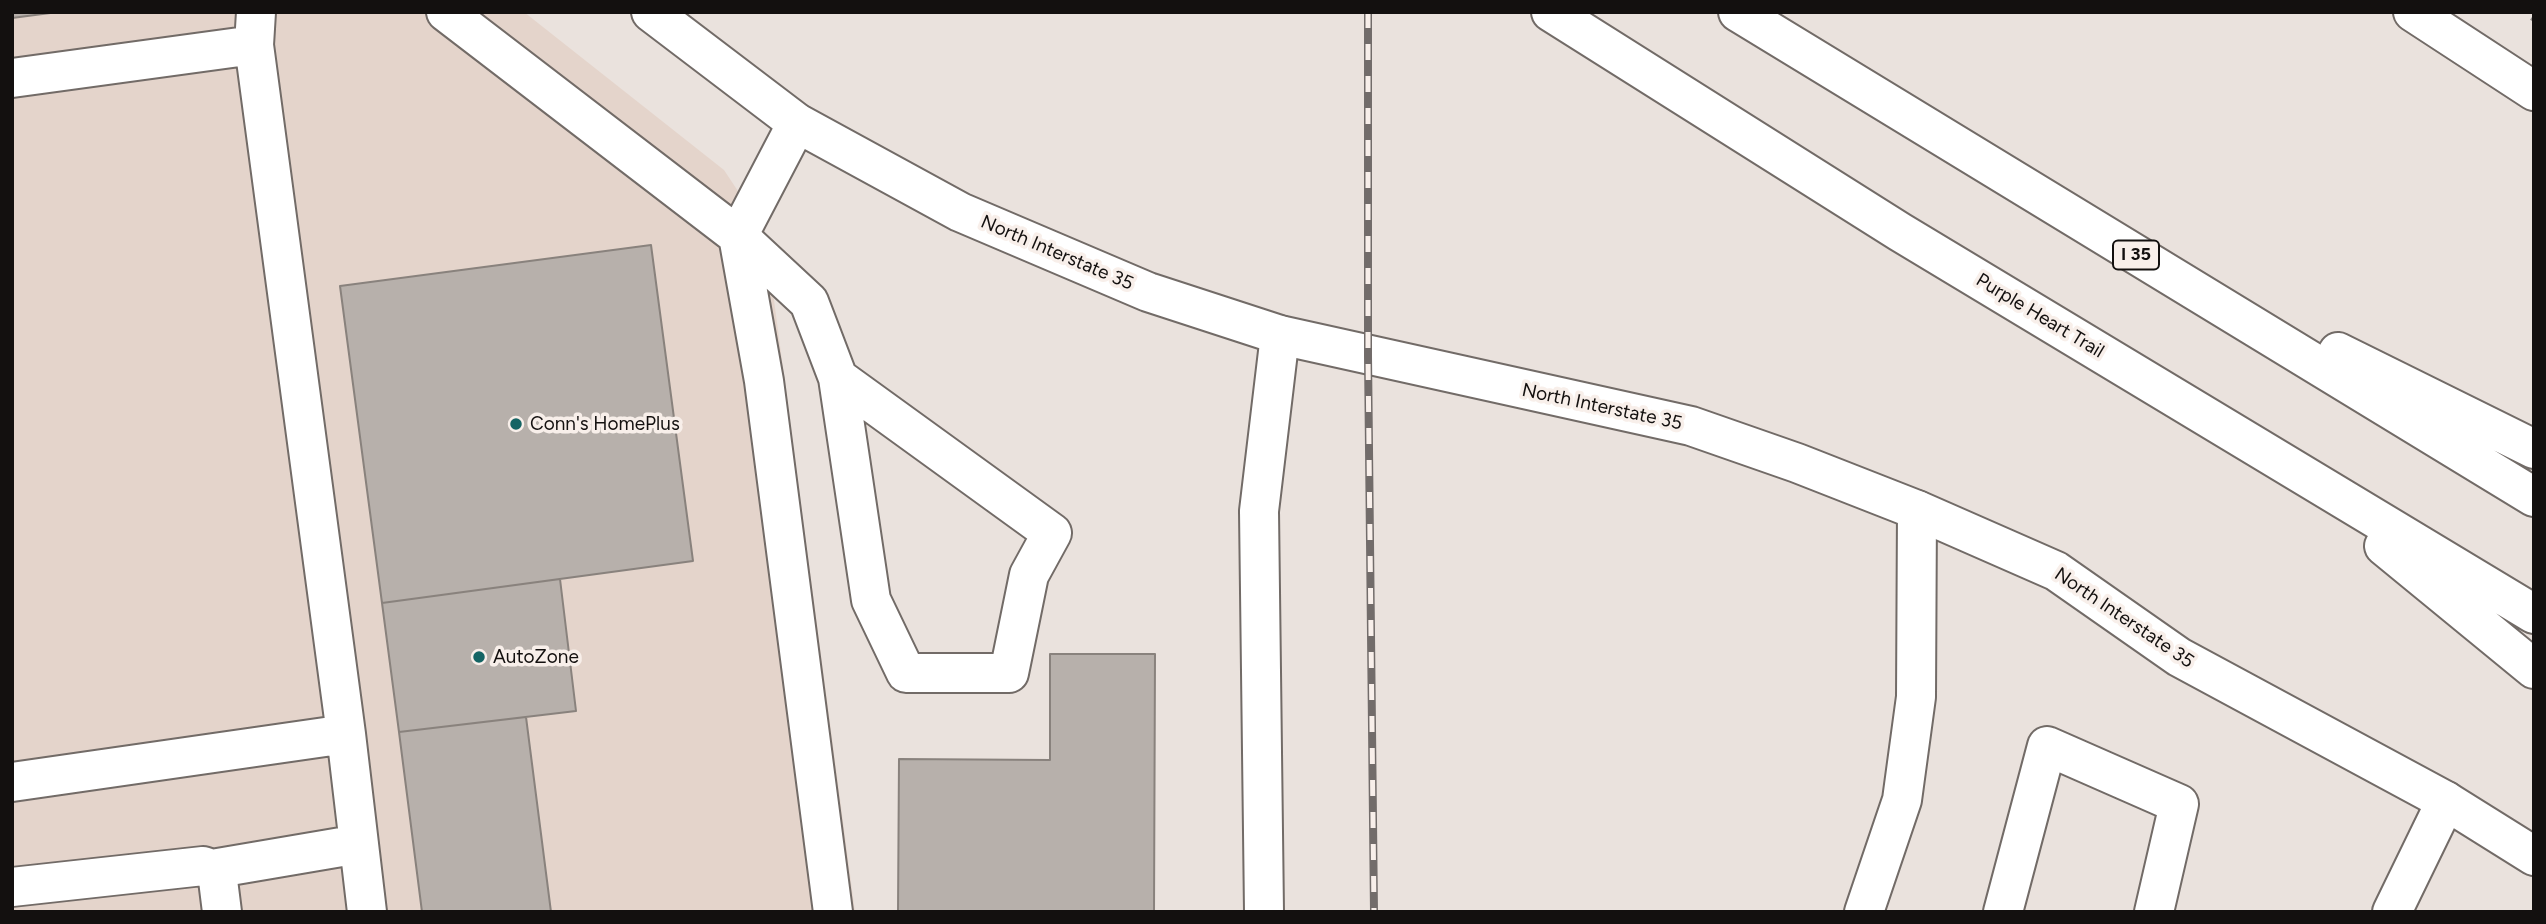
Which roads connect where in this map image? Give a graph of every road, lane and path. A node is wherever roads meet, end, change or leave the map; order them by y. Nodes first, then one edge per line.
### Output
1 (446, 12) edge
2 (651, 12) edge
3 (1551, 12) edge
4 (1738, 12) edge
5 (2413, 12) edge
6 (255, 29) edge
7 (12, 78) edge
8 (2534, 91) edge
9 (797, 123) junction
10 (2094, 230) junction
11 (738, 236) junction
12 (1280, 335) junction
13 (838, 378) junction
14 (2534, 449) edge
15 (2274, 456) junction
16 (2534, 497) edge
17 (1917, 510) junction
18 (2534, 614) edge
19 (2534, 669) edge
20 (346, 734) junction
21 (12, 782) edge
22 (2446, 801) junction
23 (359, 845) junction
24 (2534, 856) edge
25 (212, 869) junction
26 (12, 887) edge
27 (222, 912) edge
28 (367, 912) edge
29 (833, 912) edge
30 (1264, 912) edge
31 (1864, 912) edge
32 (2003, 912) edge
33 (2154, 912) edge
34 (2392, 912) edge

1 - 11 main road
2 - 9 main road, North Interstate 35
3 - 15 main road, Purple Heart Trail
4 - 10 main road, I 35
5 - 8 main road
6 - 7 main road
6 - 20 main road
9 - 11 main road
9 - 12 main road, North Interstate 35
10 - 14 main road
10 - 16 main road, I 35
11 - 13 main road
11 - 29 main road
12 - 17 main road, North Interstate 35
12 - 30 main road
13 - 13 main road
15 - 18 main road, Purple Heart Trail
15 - 19 main road
17 - 22 main road, North Interstate 35
17 - 31 main road
20 - 21 main road
20 - 23 main road
22 - 24 main road, North Interstate 35
22 - 34 main road
23 - 25 main road
23 - 28 main road
25 - 26 main road
25 - 27 main road
32 - 33 main road

